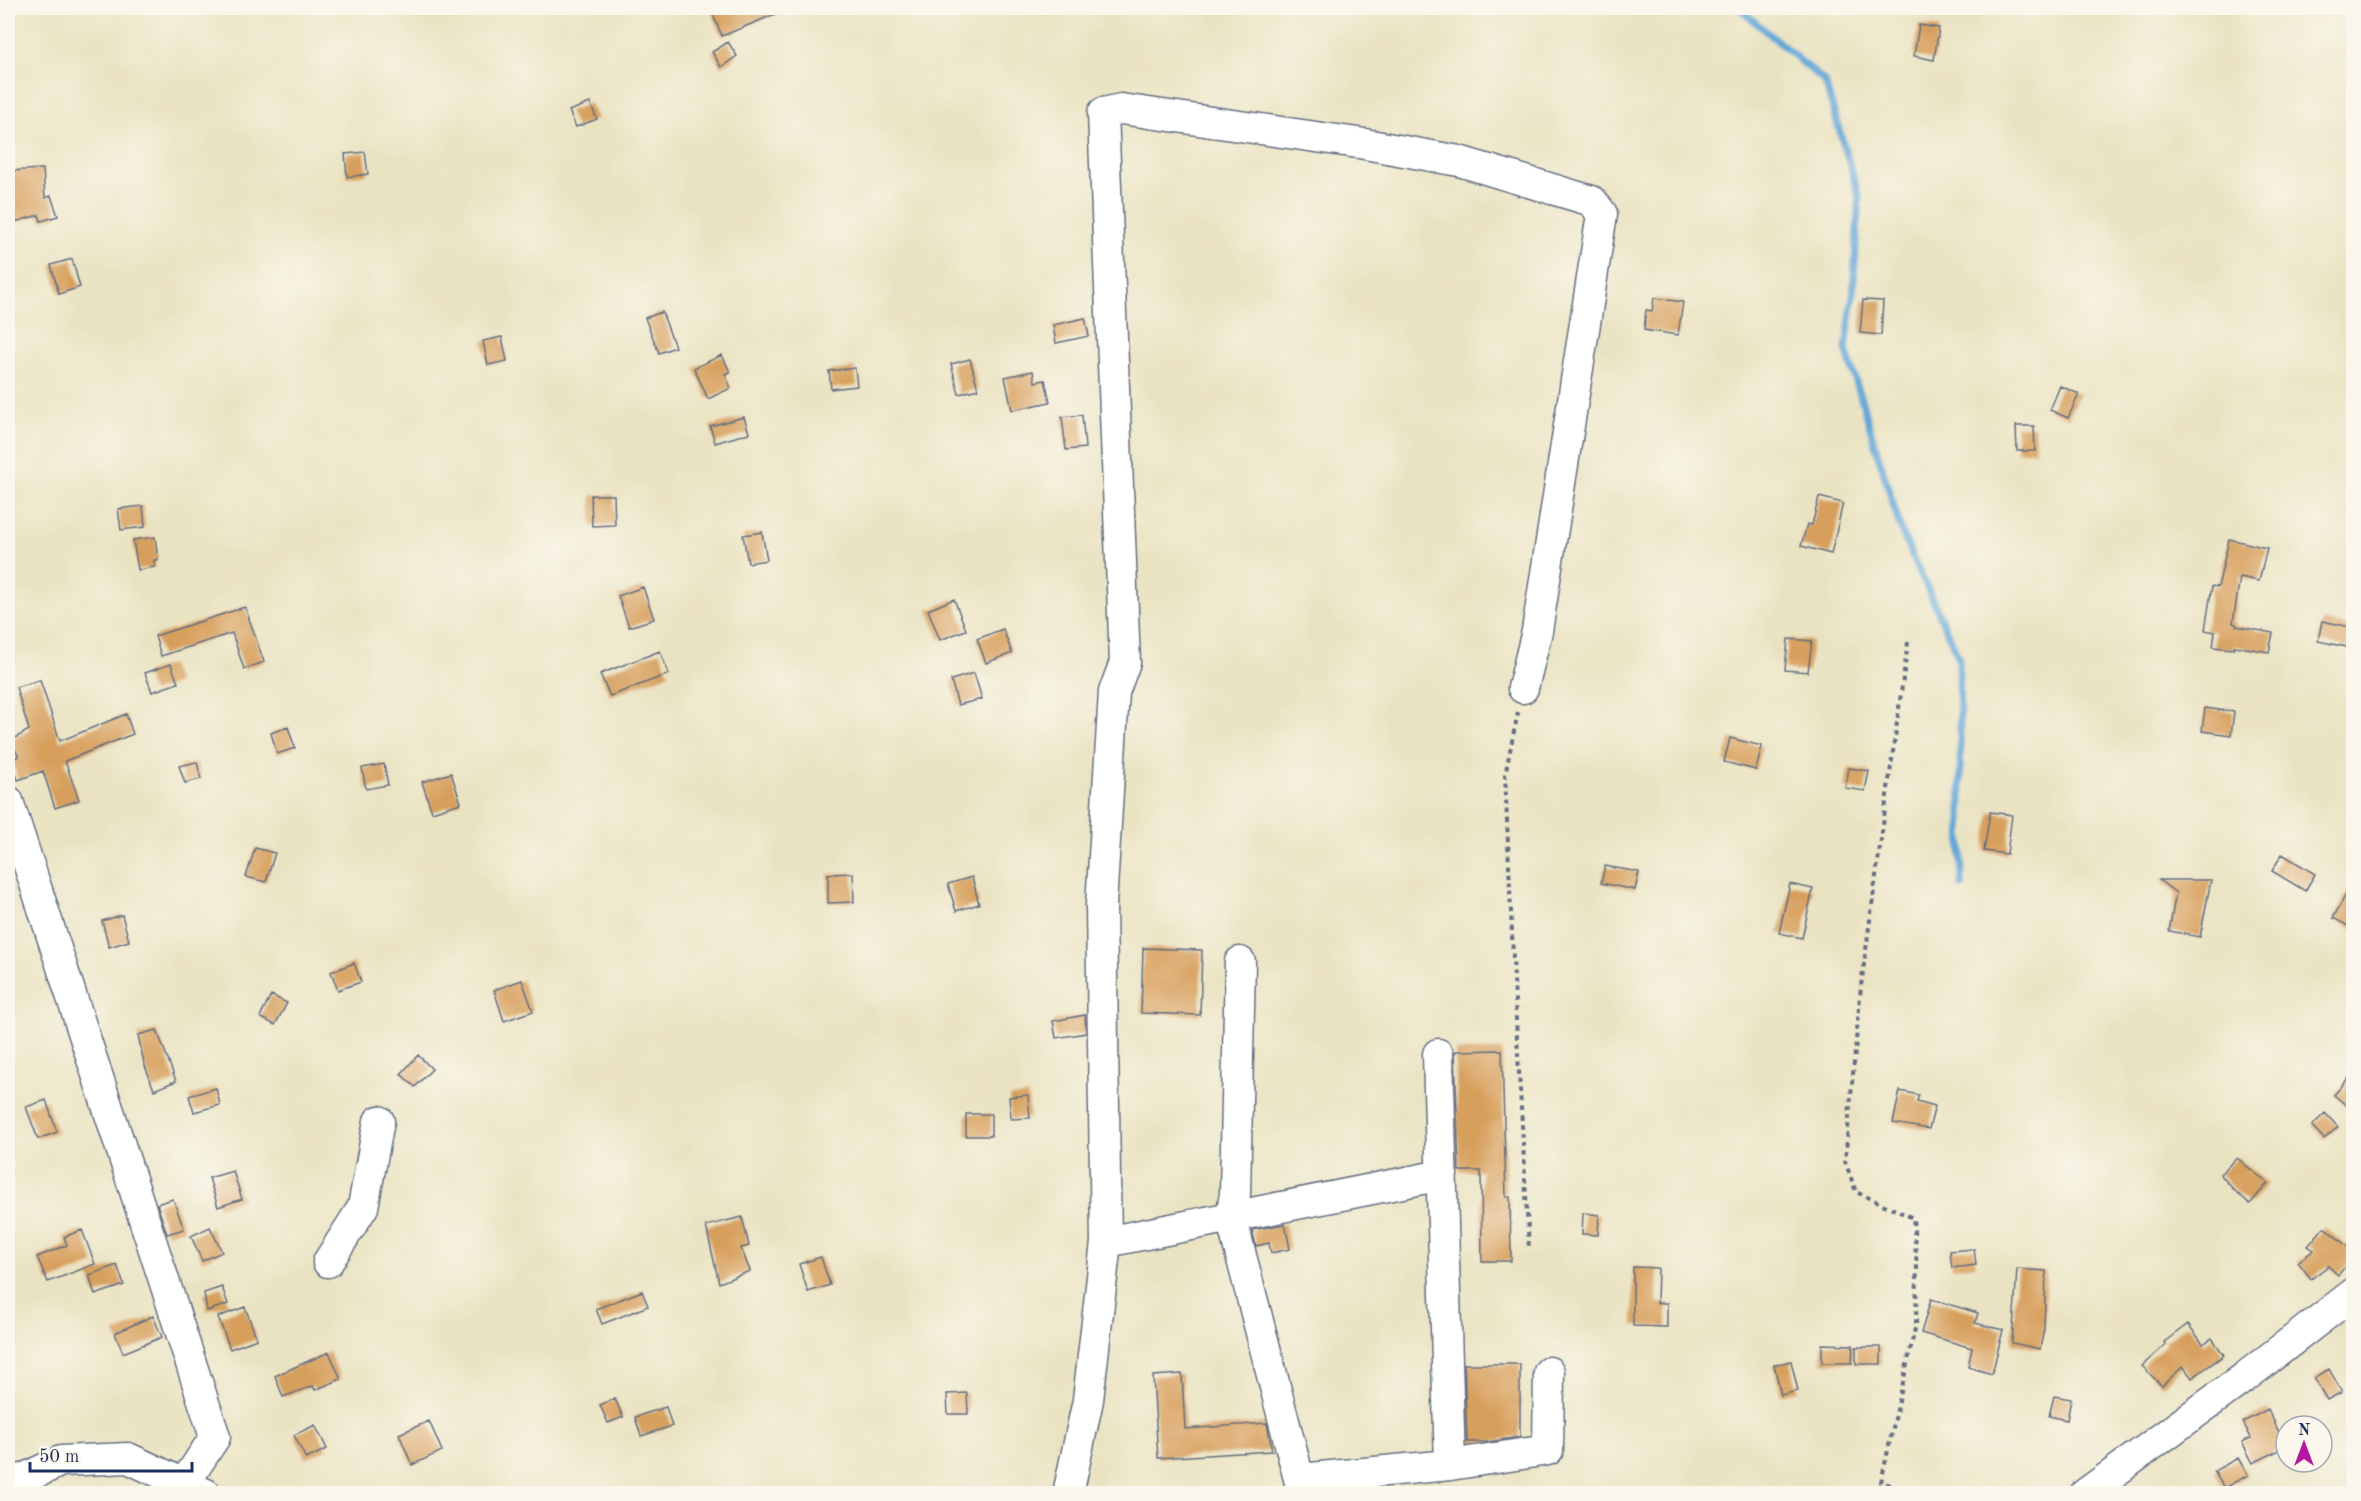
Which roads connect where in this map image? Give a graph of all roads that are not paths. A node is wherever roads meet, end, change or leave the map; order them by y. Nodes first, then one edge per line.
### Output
1 (1522, 688) road end
2 (8, 801) edge
3 (1240, 962) dead end
4 (1438, 1054) dead end
5 (379, 1121) dead end
6 (1442, 1175) junction
7 (1231, 1217) junction
8 (1106, 1242) junction
9 (328, 1262) dead end
10 (2354, 1293) edge
11 (1549, 1372) dead end
12 (1450, 1466) junction
13 (8, 1486) edge
14 (195, 1489) edge
15 (1068, 1494) edge
16 (2085, 1494) edge

1 - 8 street
2 - 14 street
3 - 7 street
4 - 6 street
5 - 9 street
6 - 7 street
6 - 12 street
7 - 8 street
7 - 12 street
8 - 15 street
10 - 16 street
11 - 12 street
13 - 14 street

